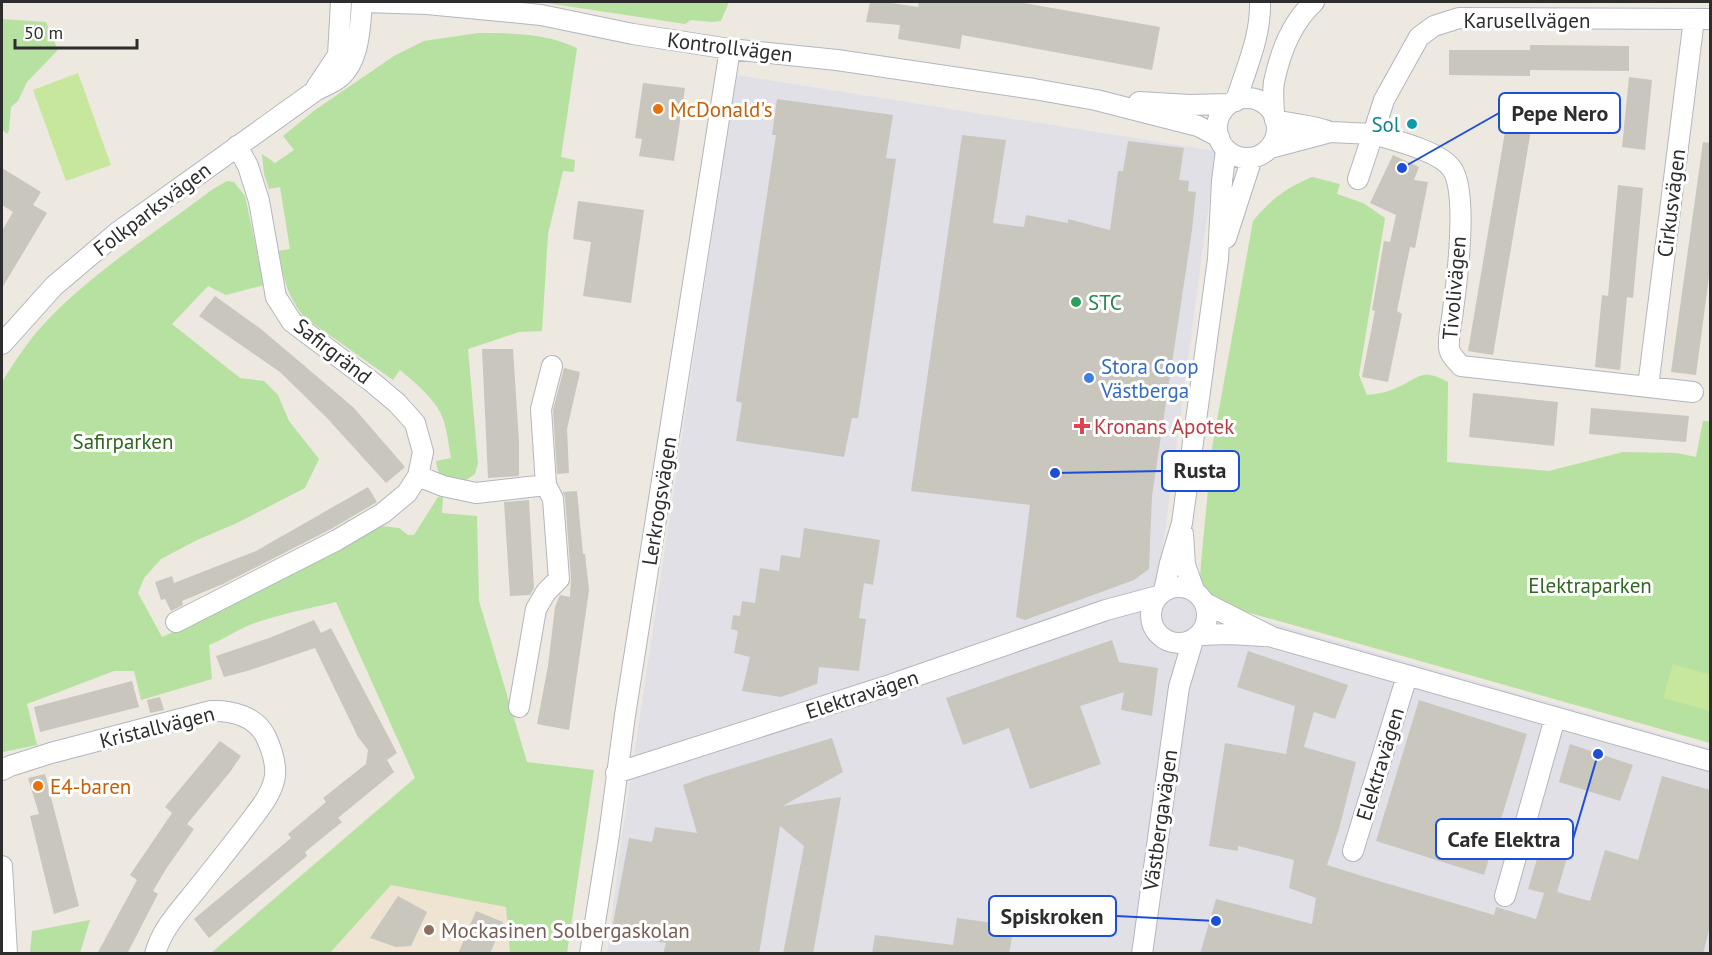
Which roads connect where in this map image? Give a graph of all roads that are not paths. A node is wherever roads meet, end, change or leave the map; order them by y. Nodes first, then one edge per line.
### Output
1 (341, 2) edge
2 (363, 2) edge
3 (1260, 2) edge
4 (1314, 2) edge
5 (1702, 19) edge
6 (730, 49) junction
7 (315, 90) junction
8 (1096, 100) junction
9 (1233, 102) junction
10 (1275, 118) junction
11 (1330, 132) junction
12 (1373, 134) junction
13 (1223, 143) junction
14 (237, 146) junction
15 (1270, 148) junction
16 (1252, 158) junction
17 (1358, 179) dead end
18 (1218, 259) junction
19 (3, 339) edge
20 (552, 366) dead end
21 (1648, 387) junction
22 (1693, 392) dead end
23 (418, 476) junction
24 (546, 485) junction
25 (1182, 523) junction
26 (1161, 593) junction
27 (1199, 597) junction
28 (1106, 610) junction
29 (176, 622) dead end
30 (1152, 625) junction
31 (1196, 637) junction
32 (1272, 637) junction
33 (1169, 642) junction
34 (1407, 676) junction
35 (1179, 687) junction
36 (519, 707) dead end
37 (1555, 718) junction
38 (1710, 761) edge
39 (2, 770) edge
40 (616, 773) junction
41 (1353, 851) dead end
42 (2, 866) edge
43 (1505, 896) dead end
44 (7, 954) edge
45 (155, 954) edge
46 (590, 954) edge
47 (1142, 954) edge

1 - 7 street, Folkparksvägen
2 - 6 street, Kontrollvägen
2 - 7 street, Folkparksvägen
3 - 9 street
4 - 10 street
5 - 12 street, Karusellvägen
5 - 21 street, Cirkusvägen
6 - 8 street, Kontrollvägen
6 - 40 street, Lerkrogsvägen
7 - 14 street, Folkparksvägen
8 - 9 street, Kontrollvägen
8 - 13 street, Kontrollvägen
9 - 10 street
9 - 13 street
10 - 11 street
10 - 15 street
11 - 12 street
11 - 15 street
12 - 17 street, Karusellvägen
12 - 21 street, Tivolivägen
13 - 16 street
13 - 18 street
14 - 19 street, Folkparksvägen
14 - 23 street, Safirgränd
15 - 16 street
16 - 18 street
18 - 25 street
20 - 24 street
21 - 22 street, Tivolivägen
23 - 24 street
23 - 29 street
24 - 36 street
25 - 26 street
25 - 27 street
26 - 27 street
26 - 28 street, Elektravägen
26 - 30 street
27 - 31 street
27 - 32 street
28 - 30 street
28 - 40 street, Elektravägen
30 - 33 street
31 - 32 street
31 - 33 street
31 - 35 street, Västbergavägen
32 - 34 street
33 - 35 street, Västbergavägen
34 - 37 street
34 - 41 street, Elektravägen
35 - 47 street, Västbergavägen
37 - 38 street
37 - 43 street
39 - 45 street, Kristallvägen
40 - 46 street, Lerkrogsvägen
42 - 44 street

